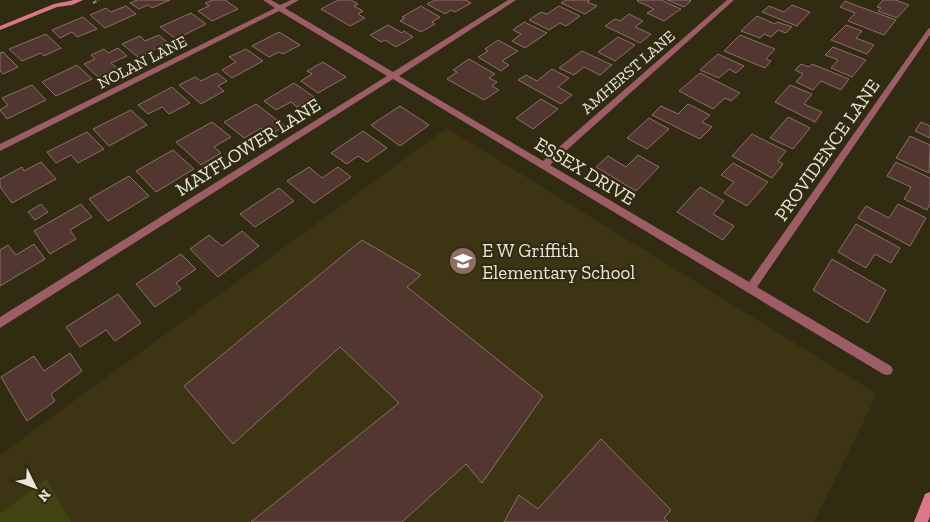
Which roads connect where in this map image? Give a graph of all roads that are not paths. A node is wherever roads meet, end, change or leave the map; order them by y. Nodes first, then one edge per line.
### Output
1 (80, 0) edge
2 (266, 0) edge
3 (296, 0) edge
4 (513, 0) edge
5 (731, 0) edge
6 (59, 3) edge
7 (280, 8) junction
8 (0, 28) edge
9 (930, 30) edge
10 (393, 75) junction
11 (0, 148) edge
12 (544, 165) junction
13 (751, 288) junction
14 (0, 322) edge
15 (887, 370) dead end
16 (930, 498) edge
17 (921, 522) edge

1 - 6 main road
2 - 7 street, ESSEX DRIVE
3 - 7 street, NOLAN LANE
4 - 10 street, MAYFLOWER LANE
5 - 12 street, AMHERST LANE
6 - 8 main road
7 - 10 street, ESSEX DRIVE
7 - 11 street, NOLAN LANE
9 - 13 street, PROVIDENCE LANE
10 - 12 street, ESSEX DRIVE
10 - 14 street, MAYFLOWER LANE
12 - 13 street, ESSEX DRIVE
13 - 15 street, ESSEX DRIVE
16 - 17 main road

